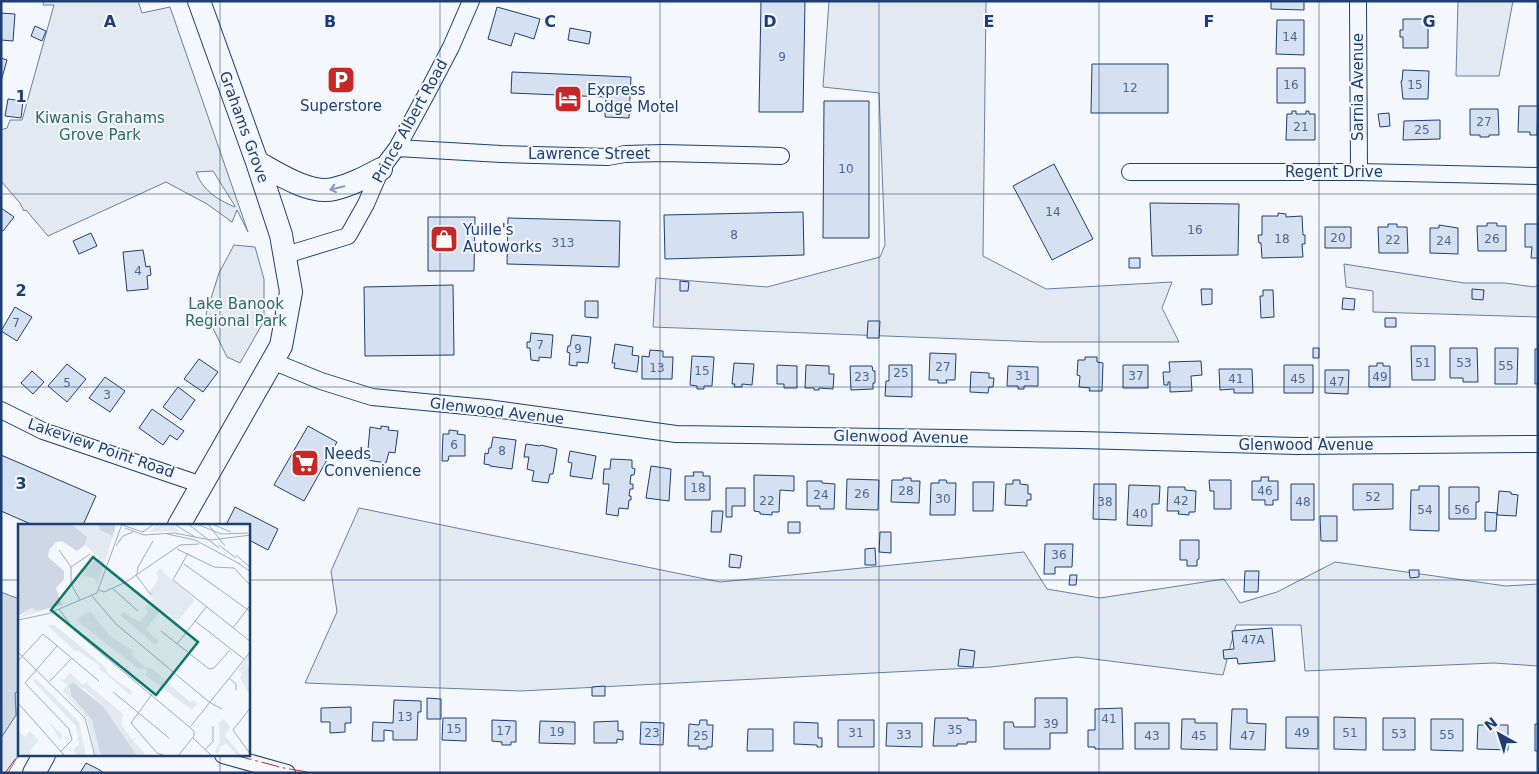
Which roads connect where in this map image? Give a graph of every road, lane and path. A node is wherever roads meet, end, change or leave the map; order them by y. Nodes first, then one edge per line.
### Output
1 (198, 1) edge
2 (470, 1) edge
3 (1358, 1) edge
4 (397, 148) junction
5 (781, 156) dead end
6 (257, 162) junction
7 (381, 169) junction
8 (1130, 172) dead end
9 (1359, 172) junction
10 (1538, 176) edge
11 (286, 255) junction
12 (272, 361) junction
13 (1, 410) edge
14 (1538, 444) edge
15 (202, 485) junction
16 (180, 524) edge
17 (43, 756) edge
18 (227, 756) edge
19 (34, 773) edge
20 (287, 773) edge

1 - 6 main road, Grahams Grove
2 - 4 street, Prince Albert Road
3 - 9 street, Sarnia Avenue
4 - 5 street, Lawrence Street
4 - 7 street, Prince Albert Road
7 -> 6 main road
6 - 11 main road, Grahams Grove
7 - 11 street, Prince Albert Road
8 - 9 street, Regent Drive
9 - 10 street, Regent Drive
11 - 12 main road
12 - 14 street, Glenwood Avenue
12 - 15 main road
13 - 15 street, Lakeview Point Road
15 - 16 main road
17 - 19 main road
18 - 20 street

